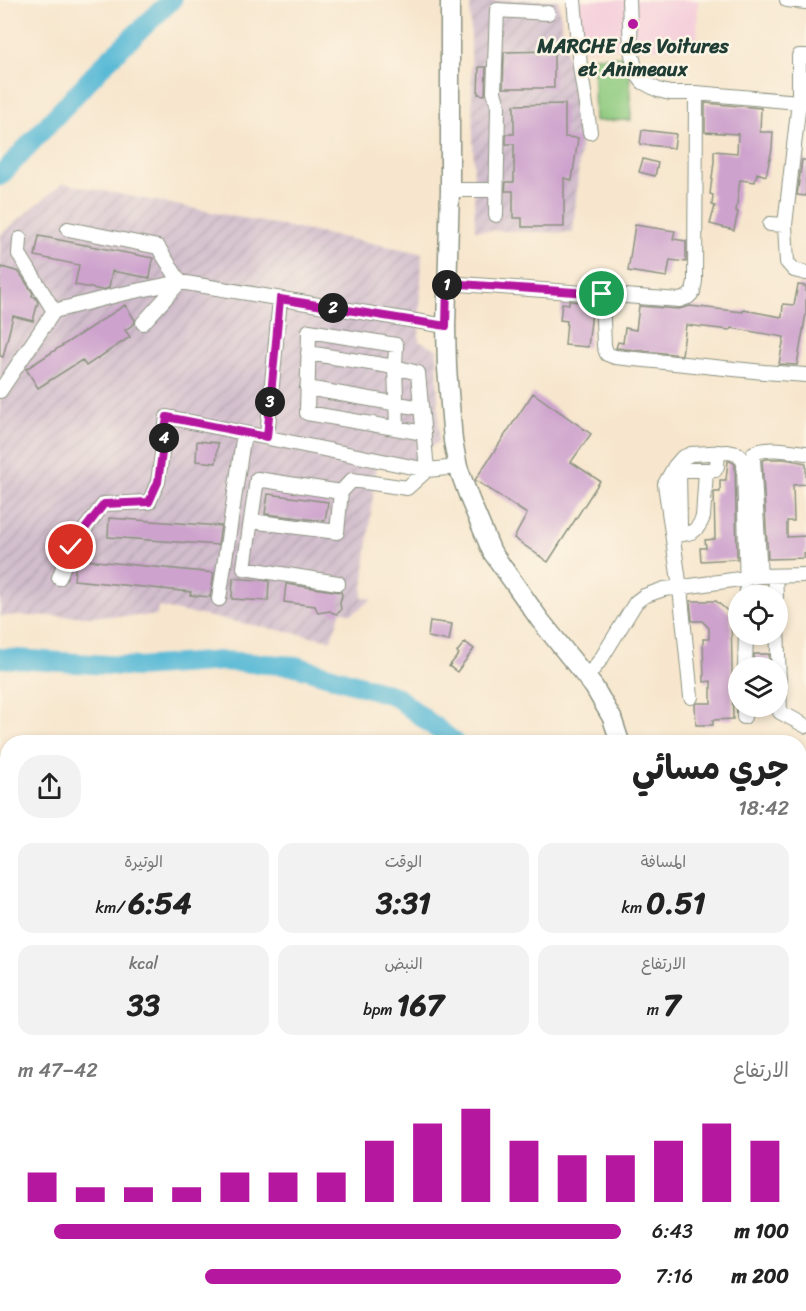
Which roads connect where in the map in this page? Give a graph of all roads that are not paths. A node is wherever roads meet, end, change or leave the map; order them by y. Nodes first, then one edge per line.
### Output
1 (450, 0) edge
2 (574, 0) edge
3 (629, 0) edge
4 (788, 0) edge
5 (806, 2) edge
6 (548, 13) dead end
7 (806, 56) edge
8 (696, 93) junction
9 (802, 102) edge
10 (590, 132) dead end
11 (450, 190) junction
12 (496, 190) junction
13 (496, 215) dead end
14 (770, 224) dead end
15 (784, 225) junction
16 (68, 229) dead end
17 (20, 239) dead end
18 (806, 273) edge
19 (180, 282) junction
20 (447, 283) junction
21 (602, 294) junction
22 (280, 299) junction
23 (54, 311) junction
24 (143, 323) dead end
25 (446, 326) junction
26 (308, 352) junction
27 (395, 368) junction
28 (806, 375) edge
29 (307, 388) junction
30 (0, 391) edge
31 (396, 403) junction
32 (421, 408) junction
33 (397, 428) junction
34 (244, 433) junction
35 (424, 433) junction
36 (267, 437) junction
37 (718, 452) junction
38 (806, 453) edge
39 (458, 467) junction
40 (427, 470) junction
41 (676, 470) junction
42 (706, 471) junction
43 (341, 492) junction
44 (250, 521) junction
45 (674, 536) junction
46 (806, 575) edge
47 (775, 576) junction
48 (754, 577) junction
49 (59, 578) dead end
50 (338, 583) dead end
51 (751, 585) edge
52 (775, 585) edge
53 (680, 588) junction
54 (219, 599) dead end
55 (778, 645) edge
56 (587, 678) junction
57 (691, 698) dead end
58 (806, 726) edge
59 (618, 735) edge

1 - 11 main road
2 - 10 street
3 - 8 street
4 - 5 street
6 - 12 street
7 - 9 street
8 - 9 street
8 - 21 street
9 - 15 street
11 - 12 street
11 - 20 main road
12 - 13 street
14 - 15 street
15 - 18 street
16 - 19 street
17 - 23 street
19 - 22 street
19 - 23 street
19 - 24 street
20 - 21 street
20 - 25 main road
21 - 28 street
22 - 25 street
22 - 36 street
23 - 30 street
25 - 39 main road
26 - 27 street
26 - 27 street
26 - 29 street
27 - 31 street
27 - 32 street
29 - 31 street
29 - 33 street
31 - 32 street
31 - 33 street
32 - 35 street
33 - 35 street
34 - 36 street
34 - 49 street
34 - 54 street
35 - 40 street
36 - 40 street
37 - 41 street
37 - 42 street
37 - 48 street
38 - 48 street
39 - 40 street
39 - 56 main road
40 - 43 street
41 - 42 street
41 - 45 street
42 - 45 street
43 - 44 street
43 - 44 street
44 - 50 street
45 - 53 street
46 - 47 street
47 - 48 street
47 - 52 street
48 - 51 street
48 - 53 street
53 - 56 street
53 - 57 street
55 - 58 street
56 - 59 main road

